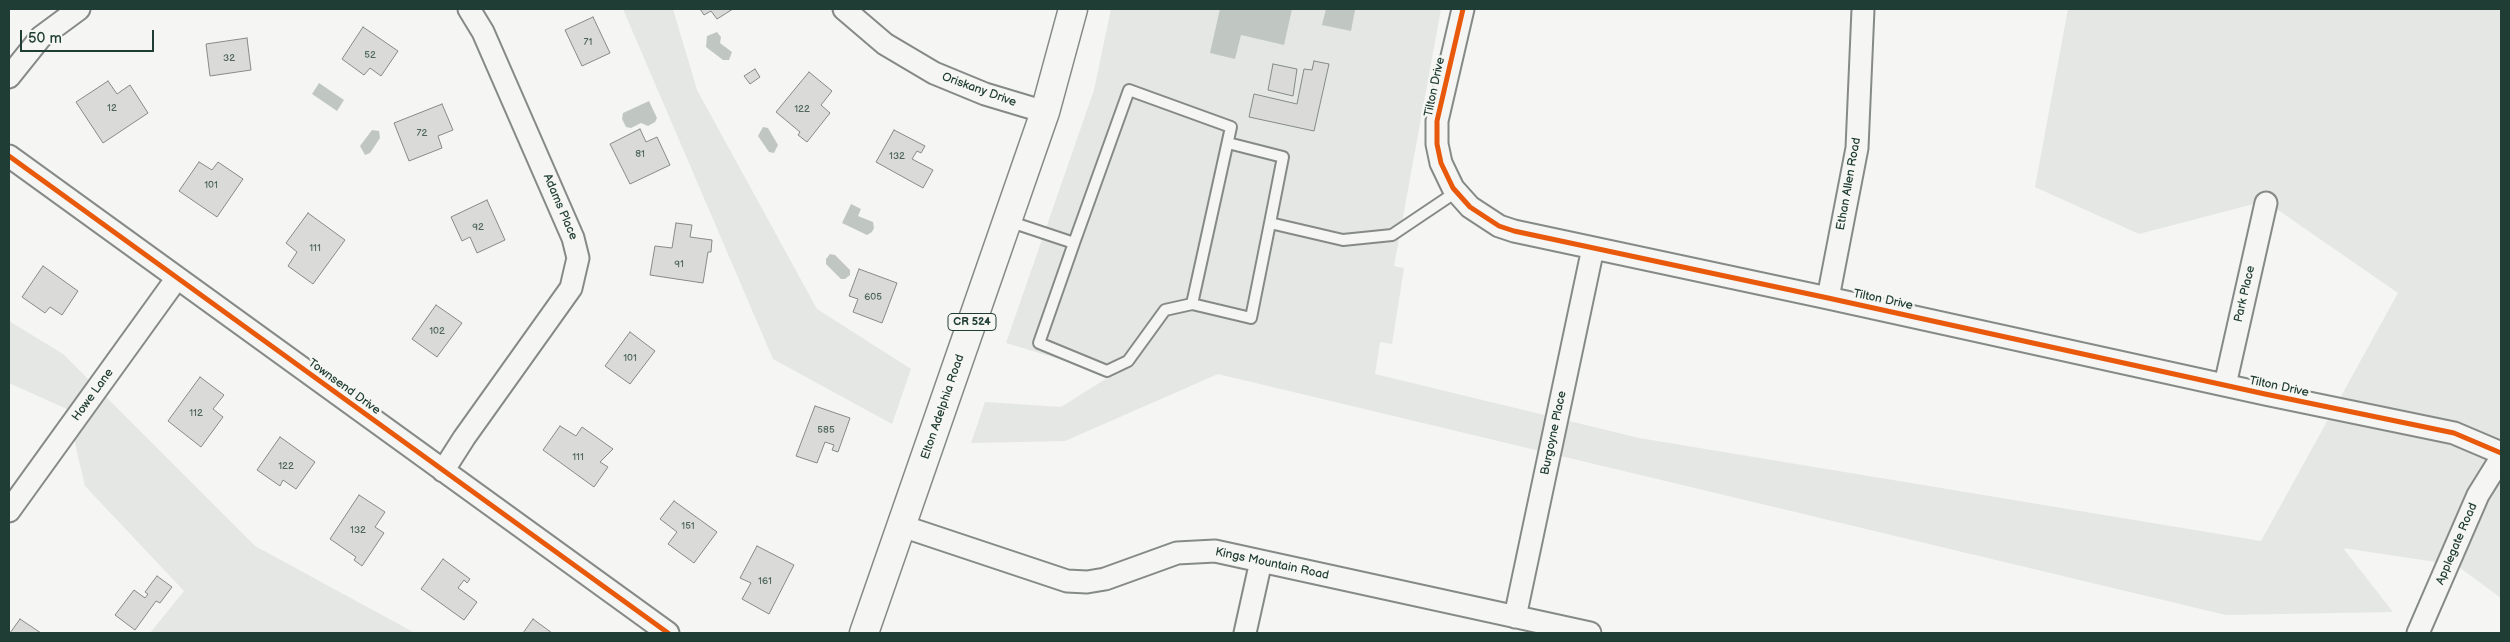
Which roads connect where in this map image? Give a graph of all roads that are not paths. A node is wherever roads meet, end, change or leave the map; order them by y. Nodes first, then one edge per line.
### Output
1 (79, 9) edge
2 (469, 9) edge
3 (844, 9) edge
4 (1073, 9) edge
5 (1463, 9) edge
6 (1863, 9) edge
7 (9, 77) edge
8 (1045, 112) junction
9 (1228, 143) junction
10 (9, 156) edge
11 (1456, 192) junction
12 (2266, 203) dead end
13 (1007, 220) junction
14 (1270, 223) junction
15 (1074, 243) junction
16 (1593, 248) junction
17 (178, 278) junction
18 (1828, 298) junction
19 (1192, 304) junction
20 (2225, 386) junction
21 (2501, 453) edge
22 (2501, 458) edge
23 (444, 471) junction
24 (9, 511) edge
25 (902, 526) junction
26 (1261, 561) junction
27 (1515, 617) junction
28 (668, 633) edge
29 (864, 633) edge
30 (1245, 633) edge
31 (1590, 633) edge
32 (2418, 633) edge

1 - 7 street
2 - 23 street, Adams Place
3 - 8 street, Oriskany Drive
4 - 8 main road, Elton Adelphia Road / CR 524
5 - 11 street, Tilton Drive
6 - 18 street, Ethan Allen Road
8 - 13 main road, Elton Adelphia Road / CR 524
9 - 14 lane
9 - 15 lane
9 - 19 lane
10 - 17 street, Townsend Drive
11 - 14 lane
11 - 16 street, Tilton Drive
12 - 20 street, Park Place
13 - 15 lane
13 - 25 main road, Elton Adelphia Road / CR 524
14 - 19 lane
15 - 19 lane
16 - 18 street, Tilton Drive
16 - 27 street, Burgoyne Place
17 - 23 street, Townsend Drive
17 - 24 street, Howe Lane
18 - 20 street, Tilton Drive
20 - 21 street, Tilton Drive
22 - 32 street, Applegate Road
23 - 28 street, Townsend Drive
25 - 26 street, Kings Mountain Road
25 - 29 main road, Elton Adelphia Road / CR 524
26 - 27 street, Kings Mountain Road
26 - 30 street
27 - 31 street, Kings Mountain Road

